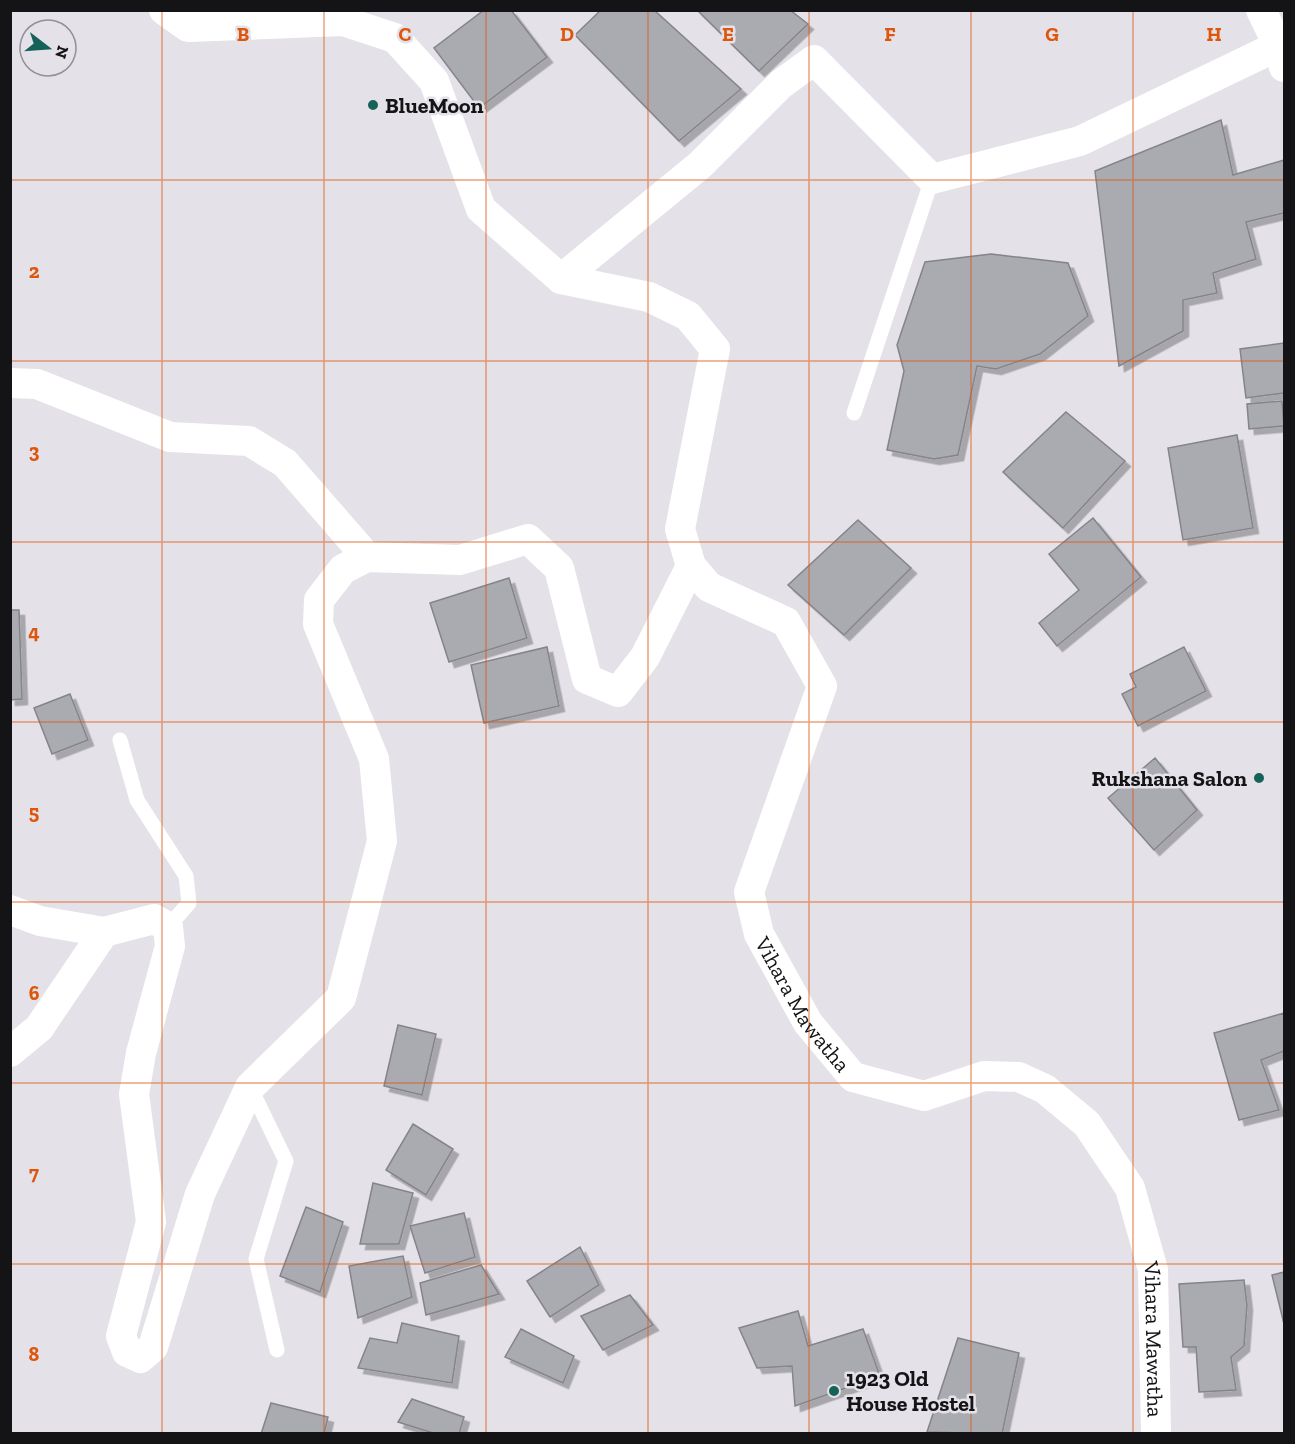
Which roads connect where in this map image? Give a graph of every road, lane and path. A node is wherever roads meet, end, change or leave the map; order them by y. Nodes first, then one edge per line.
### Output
1 (164, 10) edge
2 (1261, 10) edge
3 (1282, 52) edge
4 (932, 179) junction
5 (561, 279) junction
6 (10, 383) edge
7 (854, 412) dead end
8 (367, 557) junction
9 (691, 566) junction
10 (120, 740) dead end
11 (10, 910) edge
12 (168, 927) junction
13 (104, 932) junction
14 (10, 1052) edge
15 (250, 1087) junction
16 (277, 1350) dead end
17 (1156, 1434) edge

1 - 5 street
2 - 3 street
3 - 4 street
4 - 5 street
4 - 7 lane
5 - 9 street
6 - 8 street
8 - 9 street
8 - 15 street
9 - 17 street, Vihara Mawatha
10 - 12 lane
11 - 13 street
12 - 13 street
12 - 15 street
13 - 14 street
15 - 16 lane

